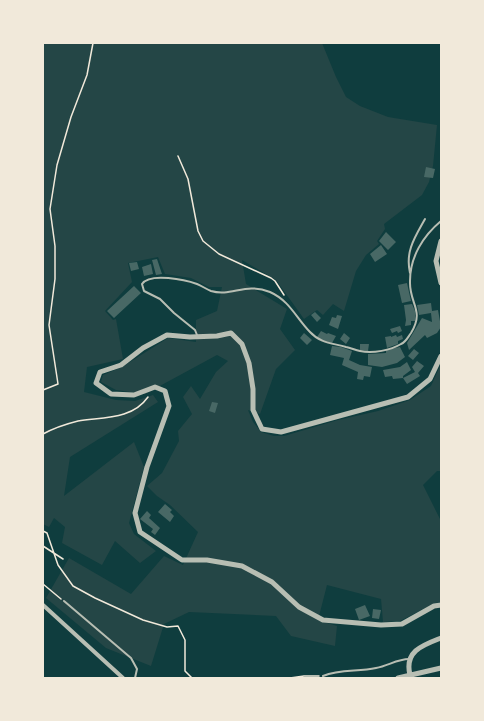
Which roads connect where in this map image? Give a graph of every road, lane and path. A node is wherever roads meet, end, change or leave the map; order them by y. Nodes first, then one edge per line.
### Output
1 (93, 43) edge
2 (178, 156) dead end
3 (425, 219) dead end
4 (441, 221) edge
5 (441, 240) edge
6 (410, 274) junction
7 (441, 283) edge
8 (291, 307) junction
9 (197, 336) junction
10 (441, 356) edge
11 (155, 387) junction
12 (43, 390) edge
13 (43, 434) edge
14 (43, 531) edge
15 (43, 546) edge
16 (54, 553) junction
17 (63, 559) dead end
18 (43, 584) edge
19 (64, 601) joint
20 (43, 605) edge
21 (441, 605) edge
22 (441, 638) edge
23 (410, 658) junction
24 (441, 668) edge
25 (410, 675) junction
26 (323, 676) joint
27 (123, 678) edge
28 (135, 678) edge
29 (192, 678) edge
30 (290, 678) edge
31 (398, 678) edge

1 - 12 path
2 - 8 path
3 - 6 lane
4 - 6 lane
5 - 7 street
6 - 8 lane
8 - 9 lane
9 - 10 street
9 - 11 street
11 - 13 path
11 - 21 street
14 - 16 path
15 - 16 path
16 - 17 path
16 - 29 path
18 - 19 path
19 - 28 lane
20 - 27 street
22 - 23 street
23 - 25 street
23 - 26 lane
24 - 25 street
25 - 31 street
26 - 30 path

